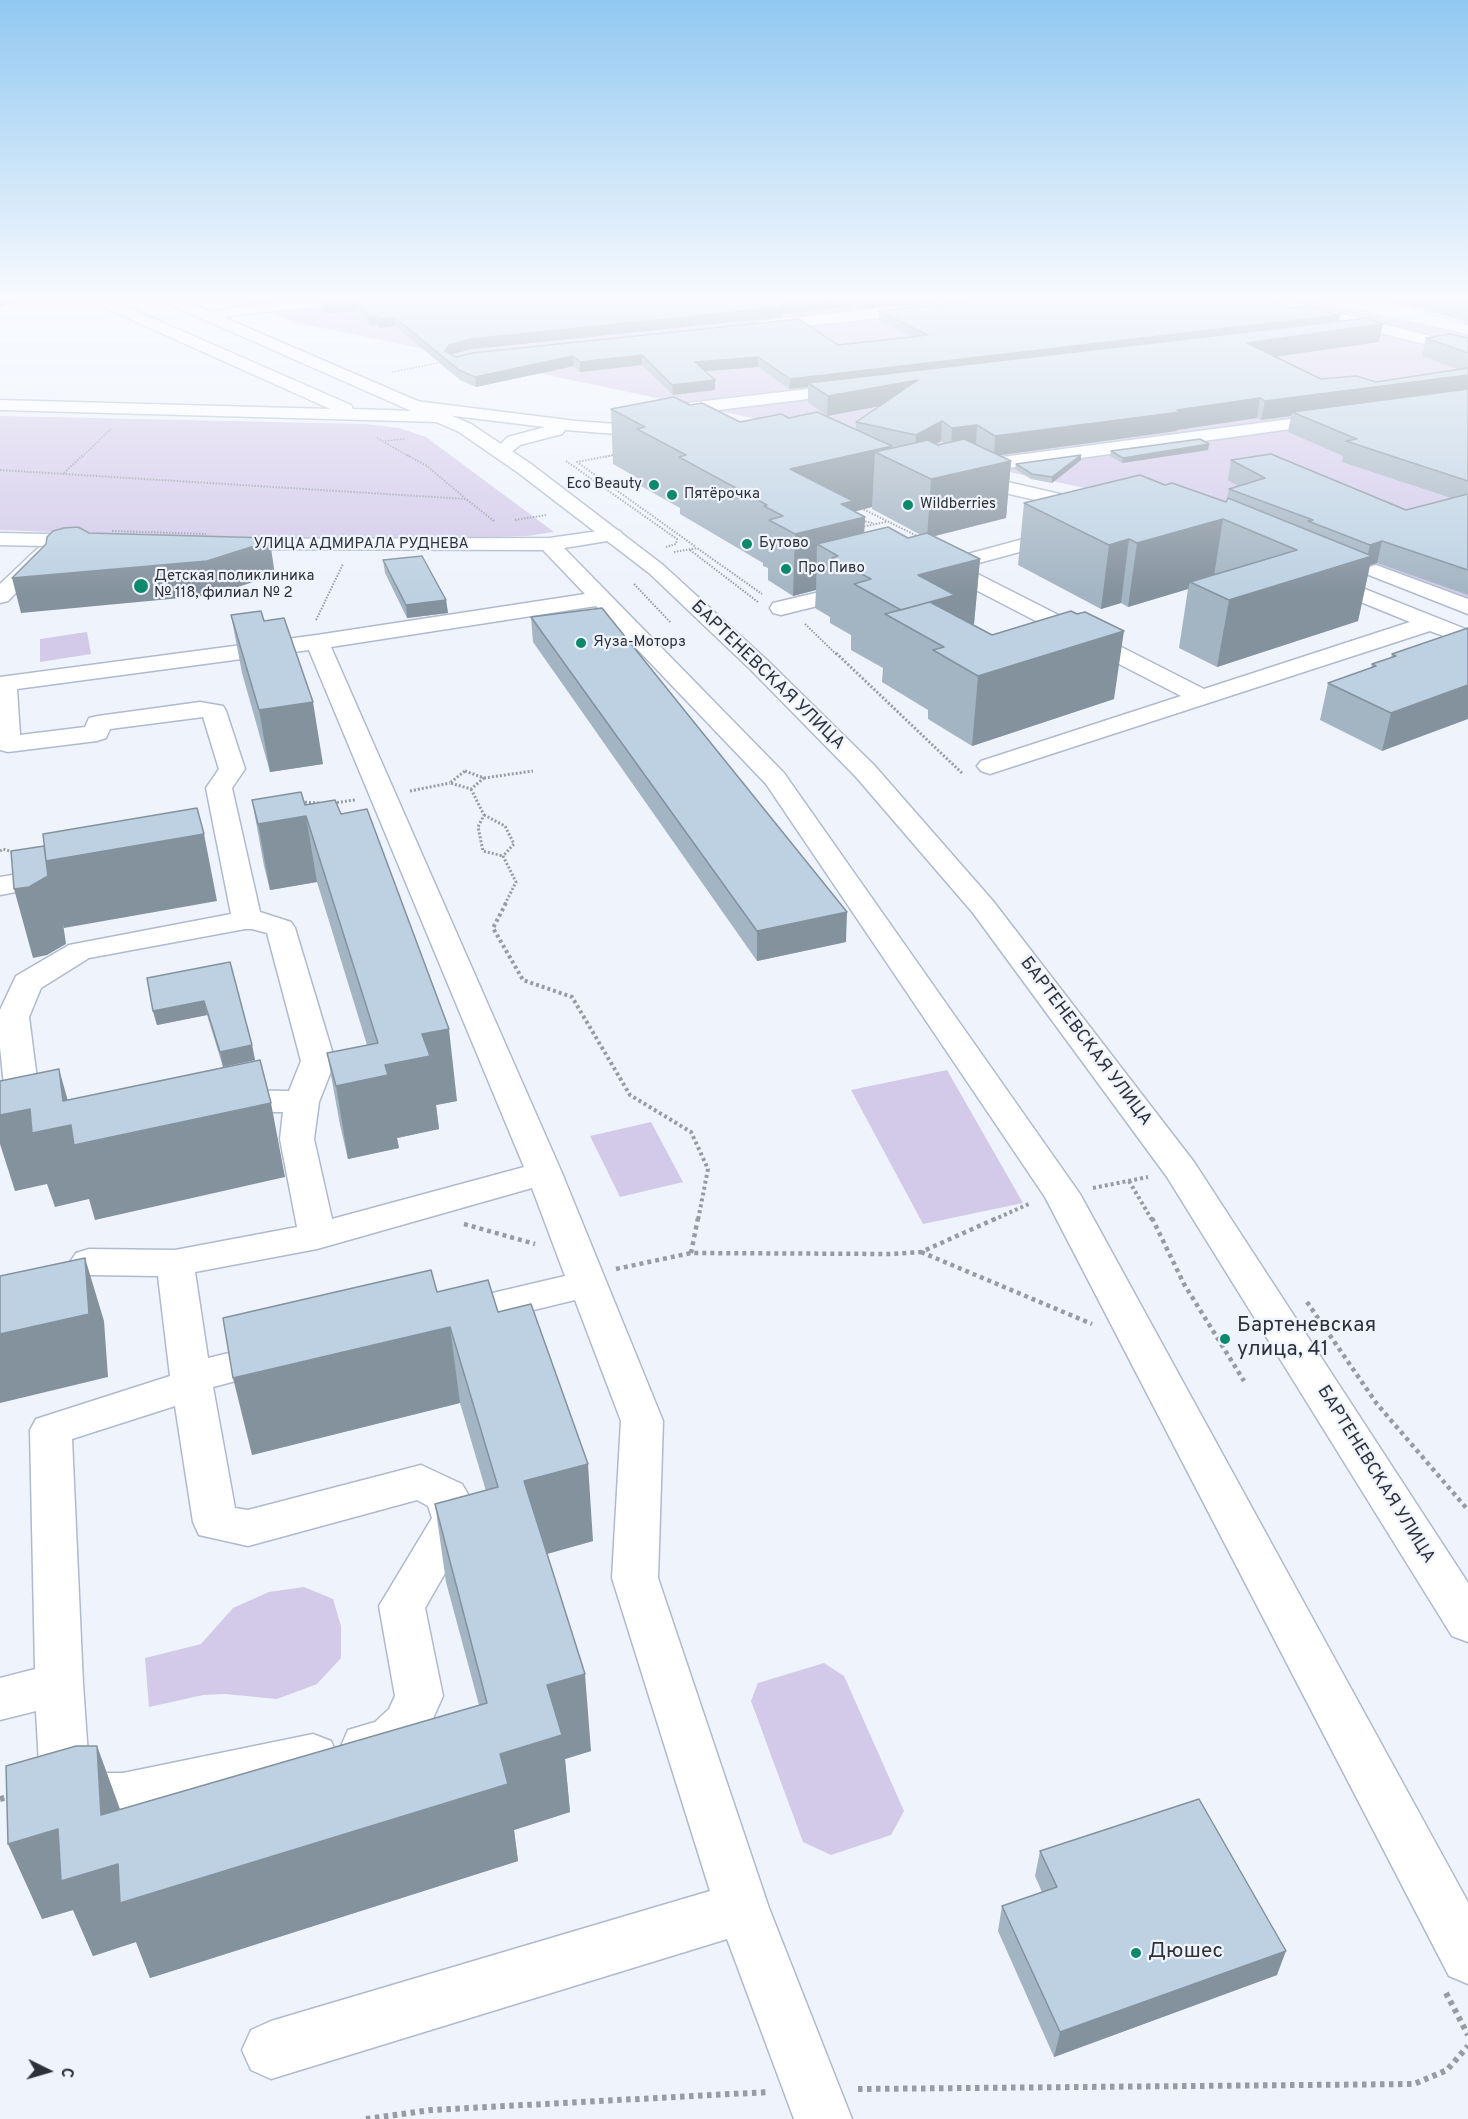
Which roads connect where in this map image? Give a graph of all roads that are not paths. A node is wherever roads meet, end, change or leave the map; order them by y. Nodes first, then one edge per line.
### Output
1 (310, 398) edge
2 (323, 398) edge
3 (362, 398) edge
4 (398, 398) edge
5 (774, 398) edge
6 (0, 405) edge
7 (338, 405) junction
8 (416, 406) junction
9 (274, 412) junction
10 (357, 414) junction
11 (1350, 416) edge
12 (439, 417) junction
13 (576, 426) junction
14 (664, 433) junction
15 (685, 435) edge
16 (501, 452) junction
17 (972, 467) edge
18 (949, 475) edge
19 (612, 535) junction
20 (0, 539) edge
21 (57, 540) junction
22 (113, 542) edge
23 (549, 544) junction
24 (212, 545) edge
25 (945, 566) junction
26 (1300, 569) edge
27 (1376, 571) edge
28 (912, 574) edge
29 (8, 580) edge
30 (879, 583) edge
31 (0, 596) edge
32 (772, 607) road end
33 (1468, 607) edge
34 (606, 615) junction
35 (1431, 623) junction
36 (1468, 638) edge
37 (317, 642) junction
38 (2, 684) edge
39 (1202, 697) junction
40 (4, 749) edge
41 (990, 766) road end
42 (79, 873) edge
43 (0, 886) edge
44 (247, 921) junction
45 (302, 1102) junction
46 (199, 1104) edge
47 (59, 1130) edge
48 (544, 1173) junction
49 (317, 1236) junction
50 (89, 1262) dead end
51 (175, 1263) junction
52 (582, 1272) junction
53 (423, 1323) edge
54 (307, 1350) edge
55 (191, 1381) junction
56 (1468, 1622) edge
57 (59, 1684) junction
58 (0, 1699) edge
59 (742, 1908) junction
60 (1468, 1957) edge
61 (271, 2050) dead end
62 (817, 2104) edge

1 - 9 street
2 - 7 street
3 - 7 street
4 - 8 street, БАРТЕНЕВСКАЯ УЛИЦА
5 - 14 street
6 - 9 street
7 - 9 street
7 - 10 street
8 - 12 street, БАРТЕНЕВСКАЯ УЛИЦА
8 - 13 street
9 - 10 street
10 - 12 street
11 - 17 street
12 - 16 street, БАРТЕНЕВСКАЯ УЛИЦА
13 - 14 street
13 - 16 street
14 - 15 street
16 - 19 street, БАРТЕНЕВСКАЯ УЛИЦА
18 - 25 street
19 - 23 street, УЛИЦА АДМИРАЛА РУДНЕВА
19 - 56 street, БАРТЕНЕВСКАЯ УЛИЦА
20 - 21 street
21 - 22 street
21 - 29 street
23 - 24 street, УЛИЦА АДМИРАЛА РУДНЕВА
23 - 34 street
25 - 28 street
25 - 39 street
26 - 35 street
27 - 33 street
29 - 31 street
30 - 32 street
34 - 37 street
34 - 60 street
35 - 36 street
35 - 39 street
37 - 38 street
37 - 48 street
38 - 40 street
39 - 41 street
40 - 44 street
42 - 43 street
44 - 45 street
44 - 47 street
45 - 46 street
45 - 49 street
48 - 49 street
48 - 52 street
49 - 51 street
50 - 51 street
51 - 55 street
52 - 53 street
52 - 59 street
54 - 55 street
55 - 57 street
55 - 57 street
57 - 58 street
59 - 61 street
59 - 62 street

